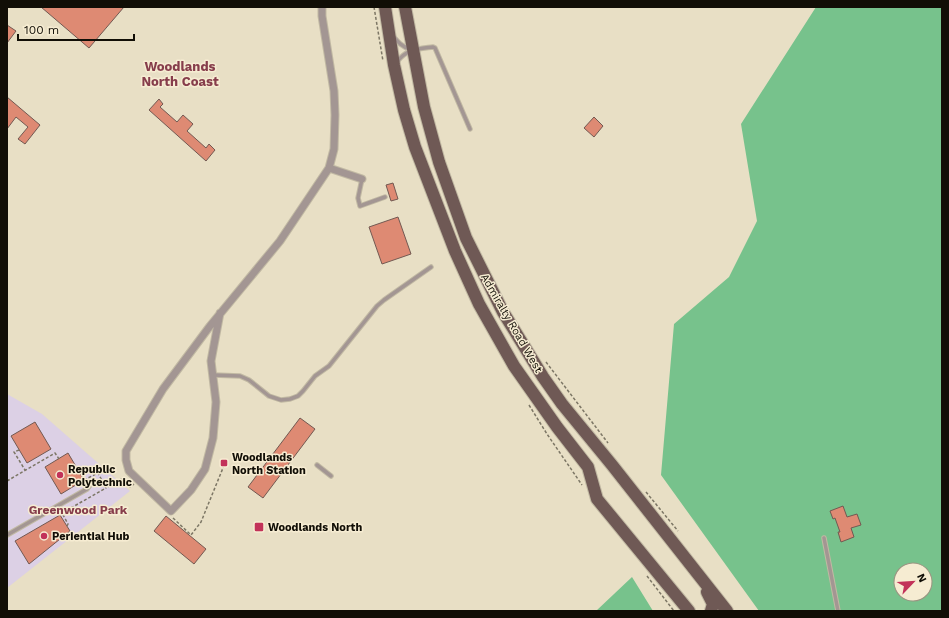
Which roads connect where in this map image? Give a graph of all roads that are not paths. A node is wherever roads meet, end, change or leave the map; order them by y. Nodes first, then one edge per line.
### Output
1 (322, 7) edge
2 (385, 7) edge
3 (405, 7) edge
4 (389, 31) junction
5 (413, 49) junction
6 (394, 65) junction
7 (470, 129) dead end
8 (329, 168) junction
9 (362, 179) joint
10 (385, 197) dead end
11 (431, 267) dead end
12 (220, 313) junction
13 (213, 375) junction
14 (316, 465) dead end
15 (331, 476) dead end
16 (90, 485) dead end
17 (7, 535) edge
18 (824, 538) dead end
19 (697, 571) junction
20 (690, 611) edge
21 (711, 611) edge
22 (727, 611) edge
23 (838, 611) edge

1 - 8 street
2 - 4 main road, Admiralty Road West
3 - 5 main road, Admiralty Road West
4 - 5 lane
4 - 6 main road, Admiralty Road West
5 - 6 lane
5 - 7 lane
5 - 19 main road, Admiralty Road West
6 - 20 main road, Admiralty Road West
8 - 9 street
8 - 12 street
9 - 10 lane
11 - 13 lane
12 - 13 street
12 - 13 street
14 - 15 lane
16 - 17 lane
18 - 23 lane
19 - 21 main road
19 - 22 main road, Admiralty Road West

